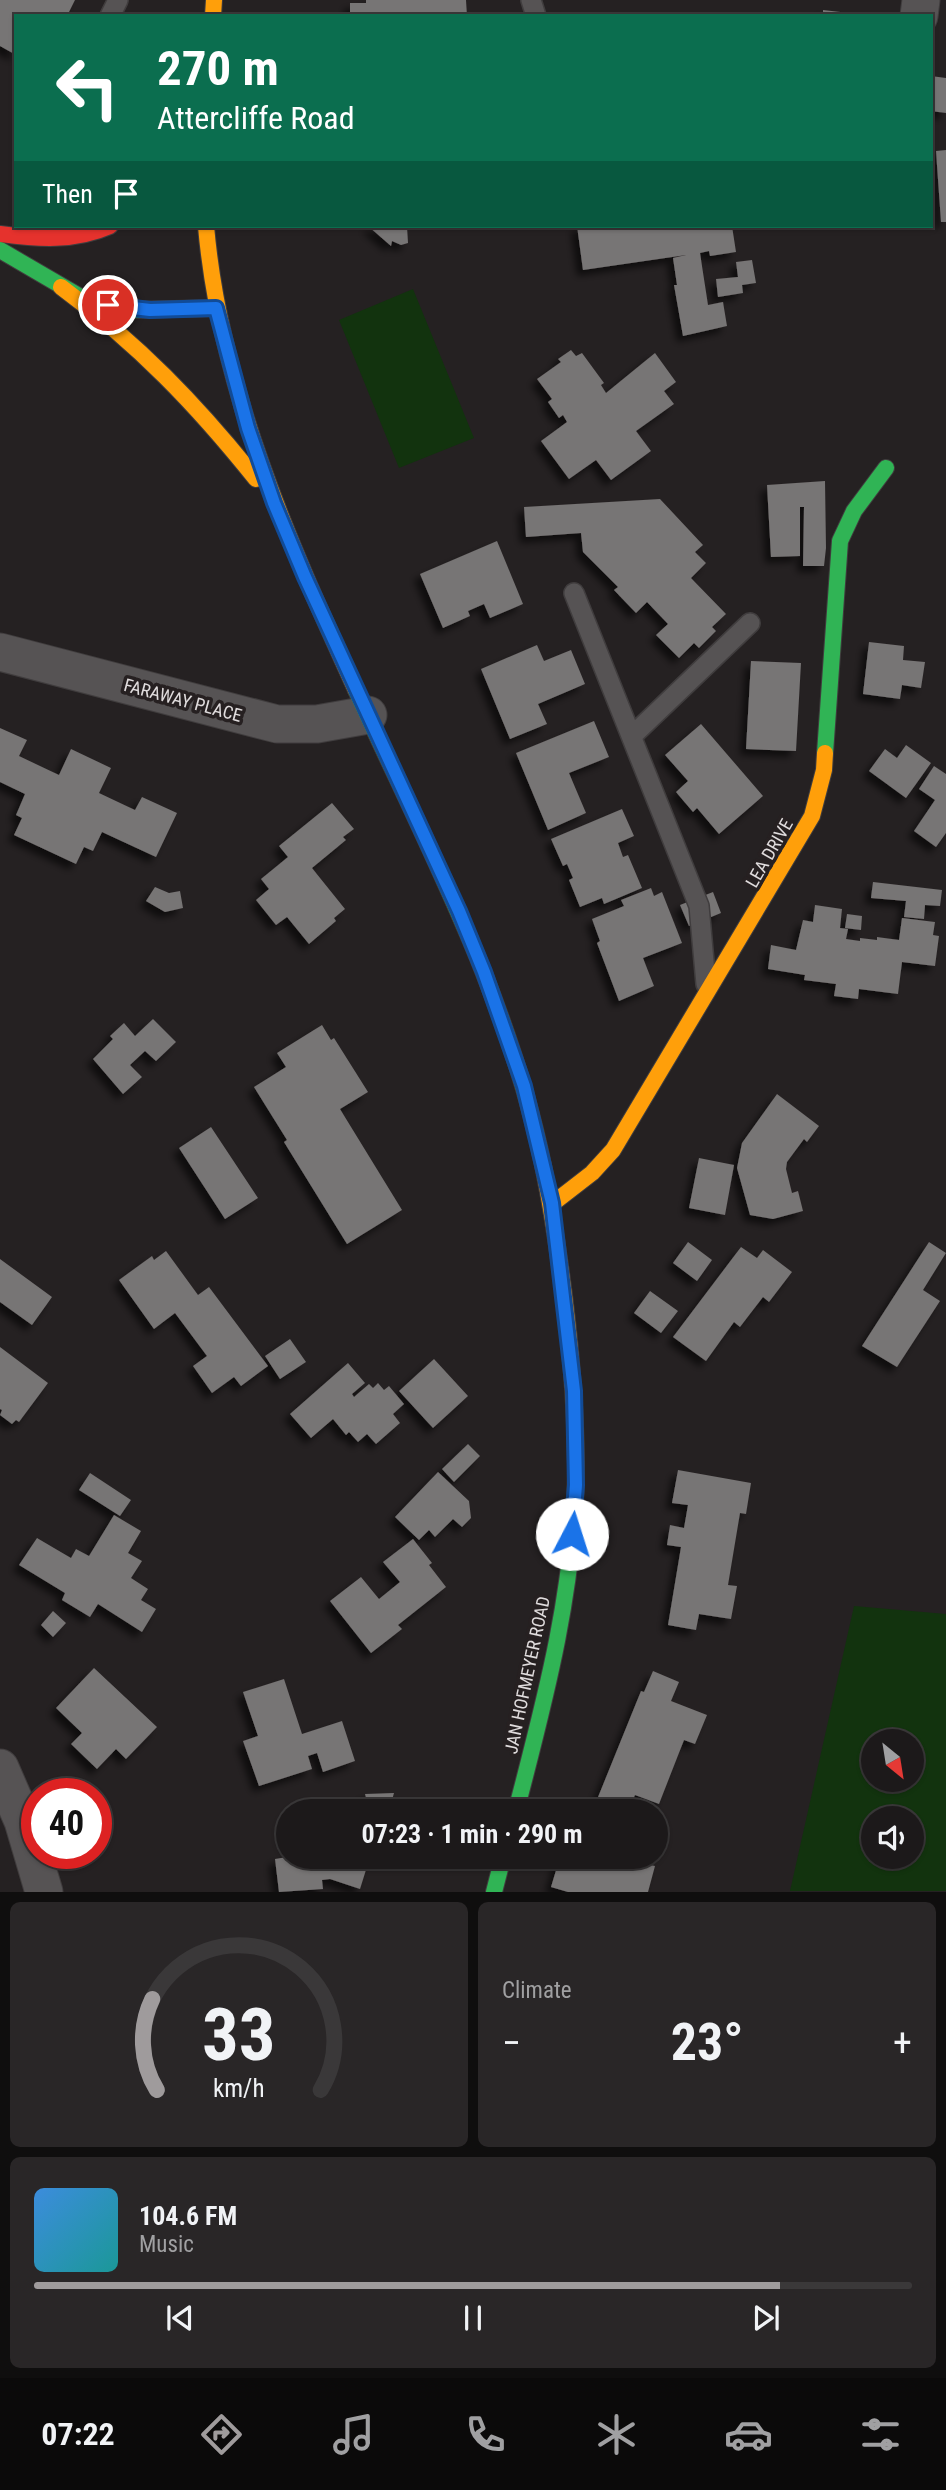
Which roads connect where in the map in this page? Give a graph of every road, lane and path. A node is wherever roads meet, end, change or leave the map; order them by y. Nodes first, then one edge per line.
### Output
1 (104, 228) edge
2 (206, 228) edge
3 (0, 234) edge
4 (0, 250) edge
5 (61, 287) junction
6 (216, 308) junction
7 (886, 468) dead end
8 (274, 503) junction
9 (574, 593) dead end
10 (750, 623) dead end
11 (0, 652) edge
12 (368, 715) junction
13 (632, 736) junction
14 (707, 993) junction
15 (552, 1203) junction
16 (0, 1768) edge
17 (519, 1799) edge
18 (500, 1869) edge
19 (44, 1892) edge
20 (494, 1892) edge

1 - 3 street
2 - 6 street, JAN HOFMEYER ROAD
4 - 5 street
5 - 6 street
5 - 8 street
6 - 8 street, JAN HOFMEYER ROAD
7 - 14 street, LEA DRIVE
8 - 12 street, JAN HOFMEYER ROAD
9 - 13 lane
10 - 13 lane
11 - 12 street, FARAWAY PLACE
12 - 15 street, JAN HOFMEYER ROAD
13 - 14 lane
14 - 15 street, LEA DRIVE
15 - 17 street, JAN HOFMEYER ROAD
16 - 19 street
18 - 20 street

